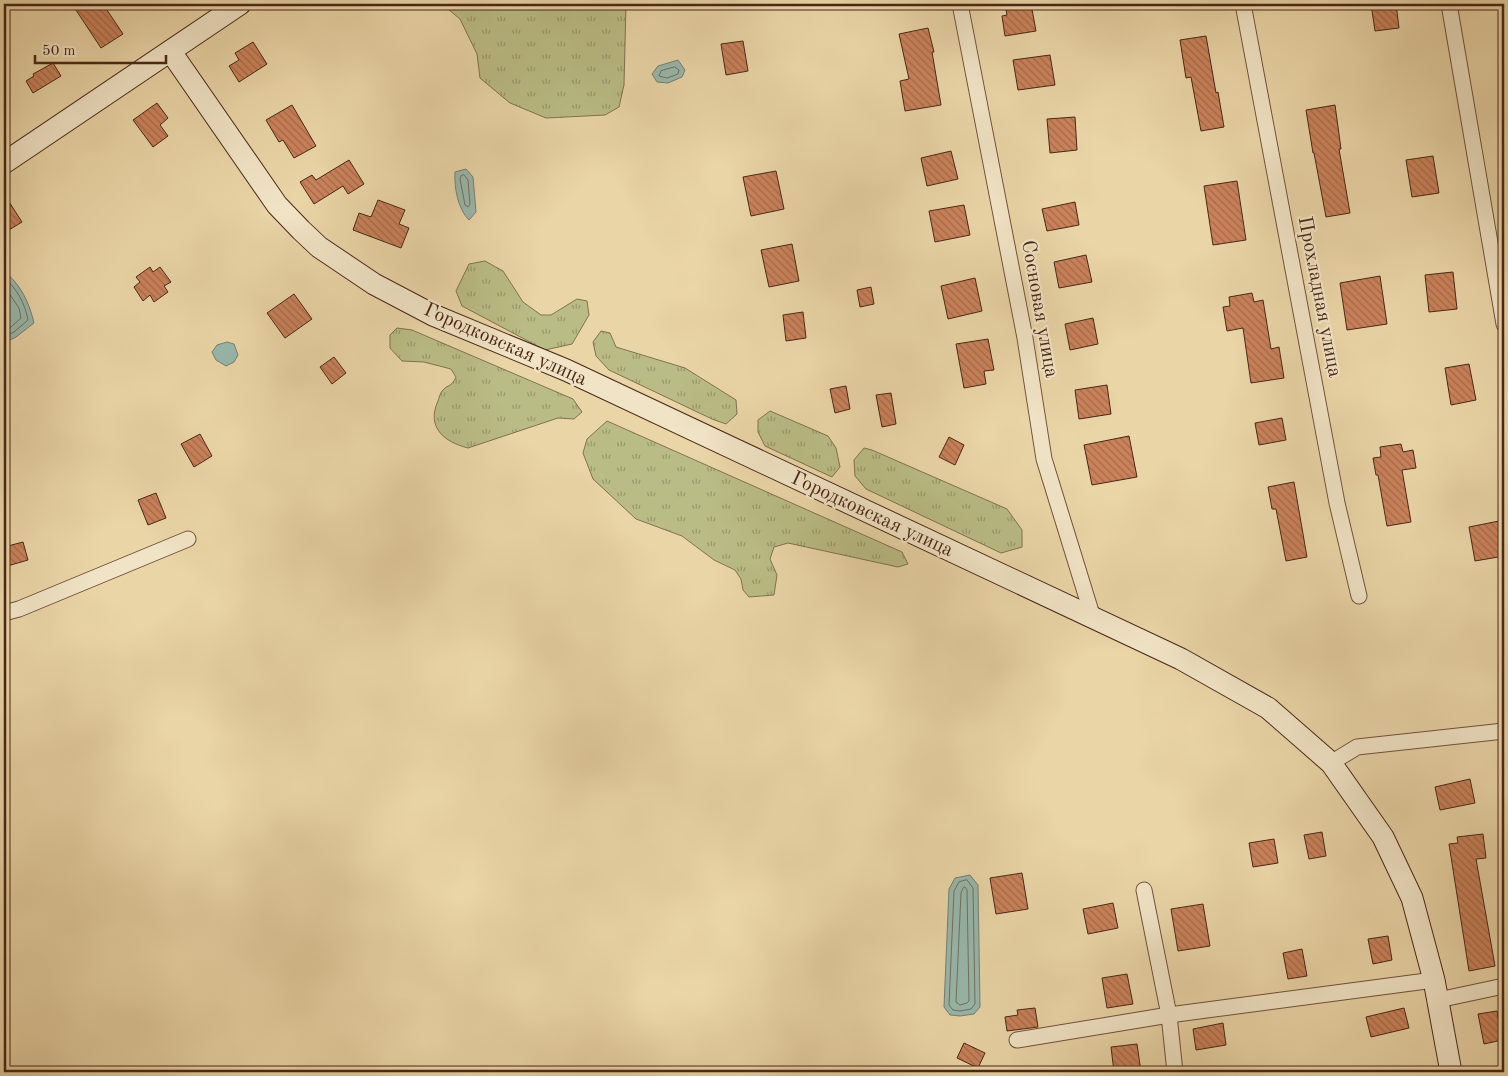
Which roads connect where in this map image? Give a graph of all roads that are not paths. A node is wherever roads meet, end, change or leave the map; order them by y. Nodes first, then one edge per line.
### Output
1 (240, 4) edge
2 (960, 4) edge
3 (1243, 4) edge
4 (1450, 4) edge
5 (171, 52) junction
6 (4, 163) edge
7 (1504, 324) edge
8 (188, 539) dead end
9 (1359, 596) dead end
10 (4, 613) edge
11 (1093, 618) junction
12 (1504, 731) edge
13 (1331, 763) junction
14 (1144, 890) dead end
15 (1504, 986) edge
16 (1436, 990) junction
17 (1169, 1015) junction
18 (1017, 1040) dead end
19 (1175, 1072) edge
20 (1451, 1072) edge

1 - 5 main road
2 - 11 street, Сосновая улица
3 - 9 street, Прохладная улица
4 - 7 street
5 - 6 main road
5 - 11 main road, Городковская улица
8 - 10 street
11 - 13 main road, Городковская улица
12 - 13 street
13 - 16 main road, Городковская улица
14 - 17 street
15 - 16 street
16 - 17 street
16 - 20 main road, Городковская улица
17 - 18 street
17 - 19 street

